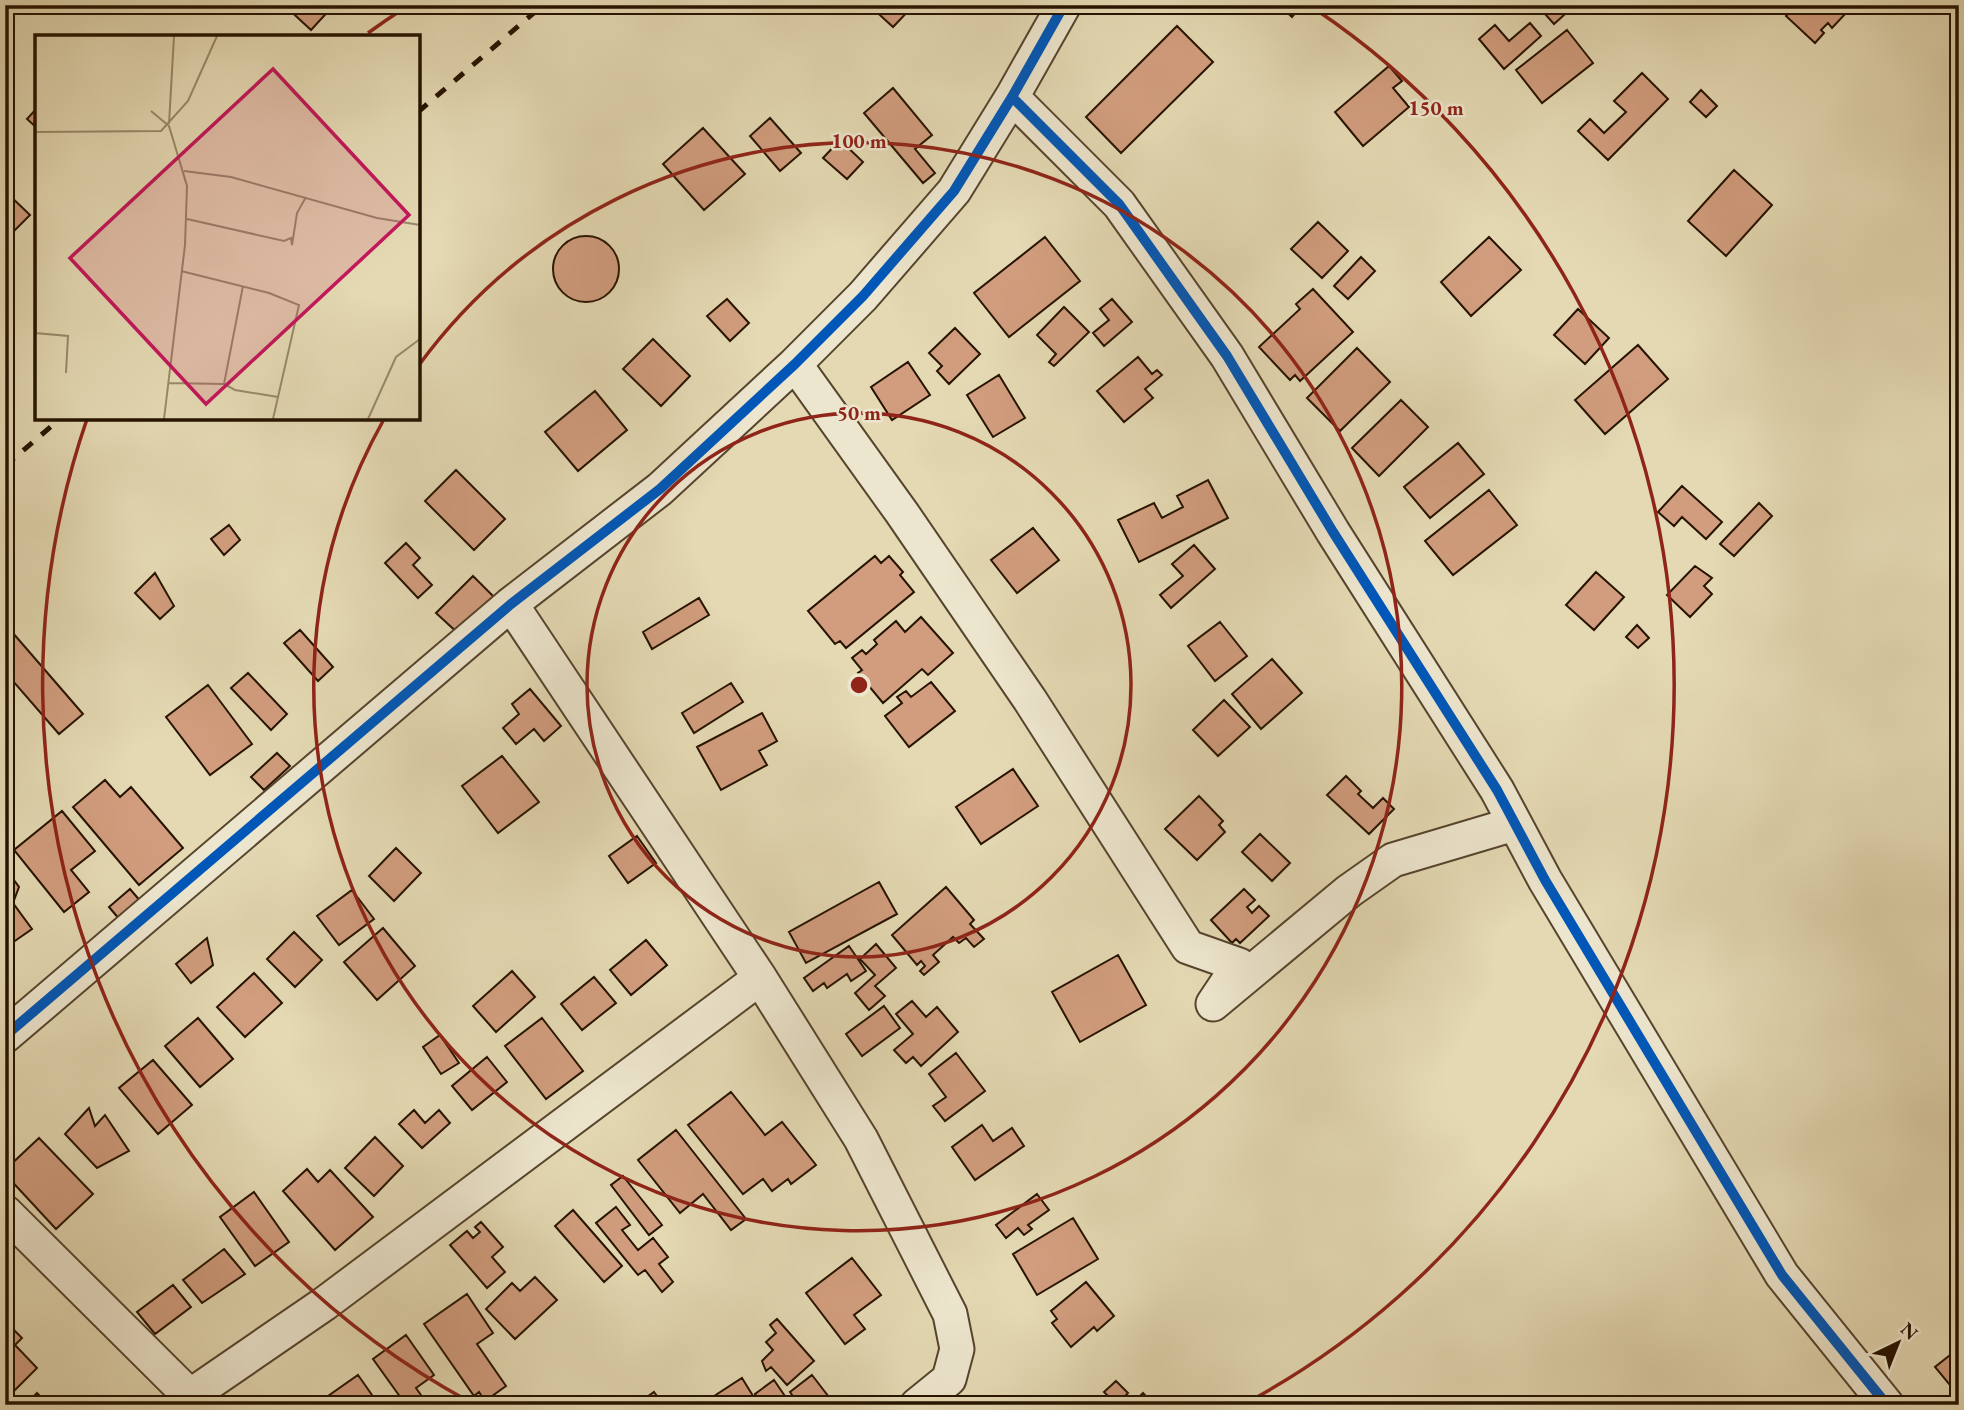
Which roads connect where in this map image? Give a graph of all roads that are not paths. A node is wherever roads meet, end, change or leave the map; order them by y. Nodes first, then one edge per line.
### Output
1 (1064, 5) edge
2 (1012, 97) junction
3 (795, 364) junction
4 (511, 604) junction
5 (1514, 824) junction
6 (760, 978) junction
7 (5, 1037) edge
8 (5, 1212) edge
9 (192, 1400) edge
10 (917, 1405) edge
11 (1887, 1405) edge

1 - 2 street
2 - 3 street
2 - 5 street
3 - 4 street
3 - 5 street
4 - 6 street
4 - 7 street
5 - 11 street
6 - 9 street
6 - 10 street
8 - 9 street

